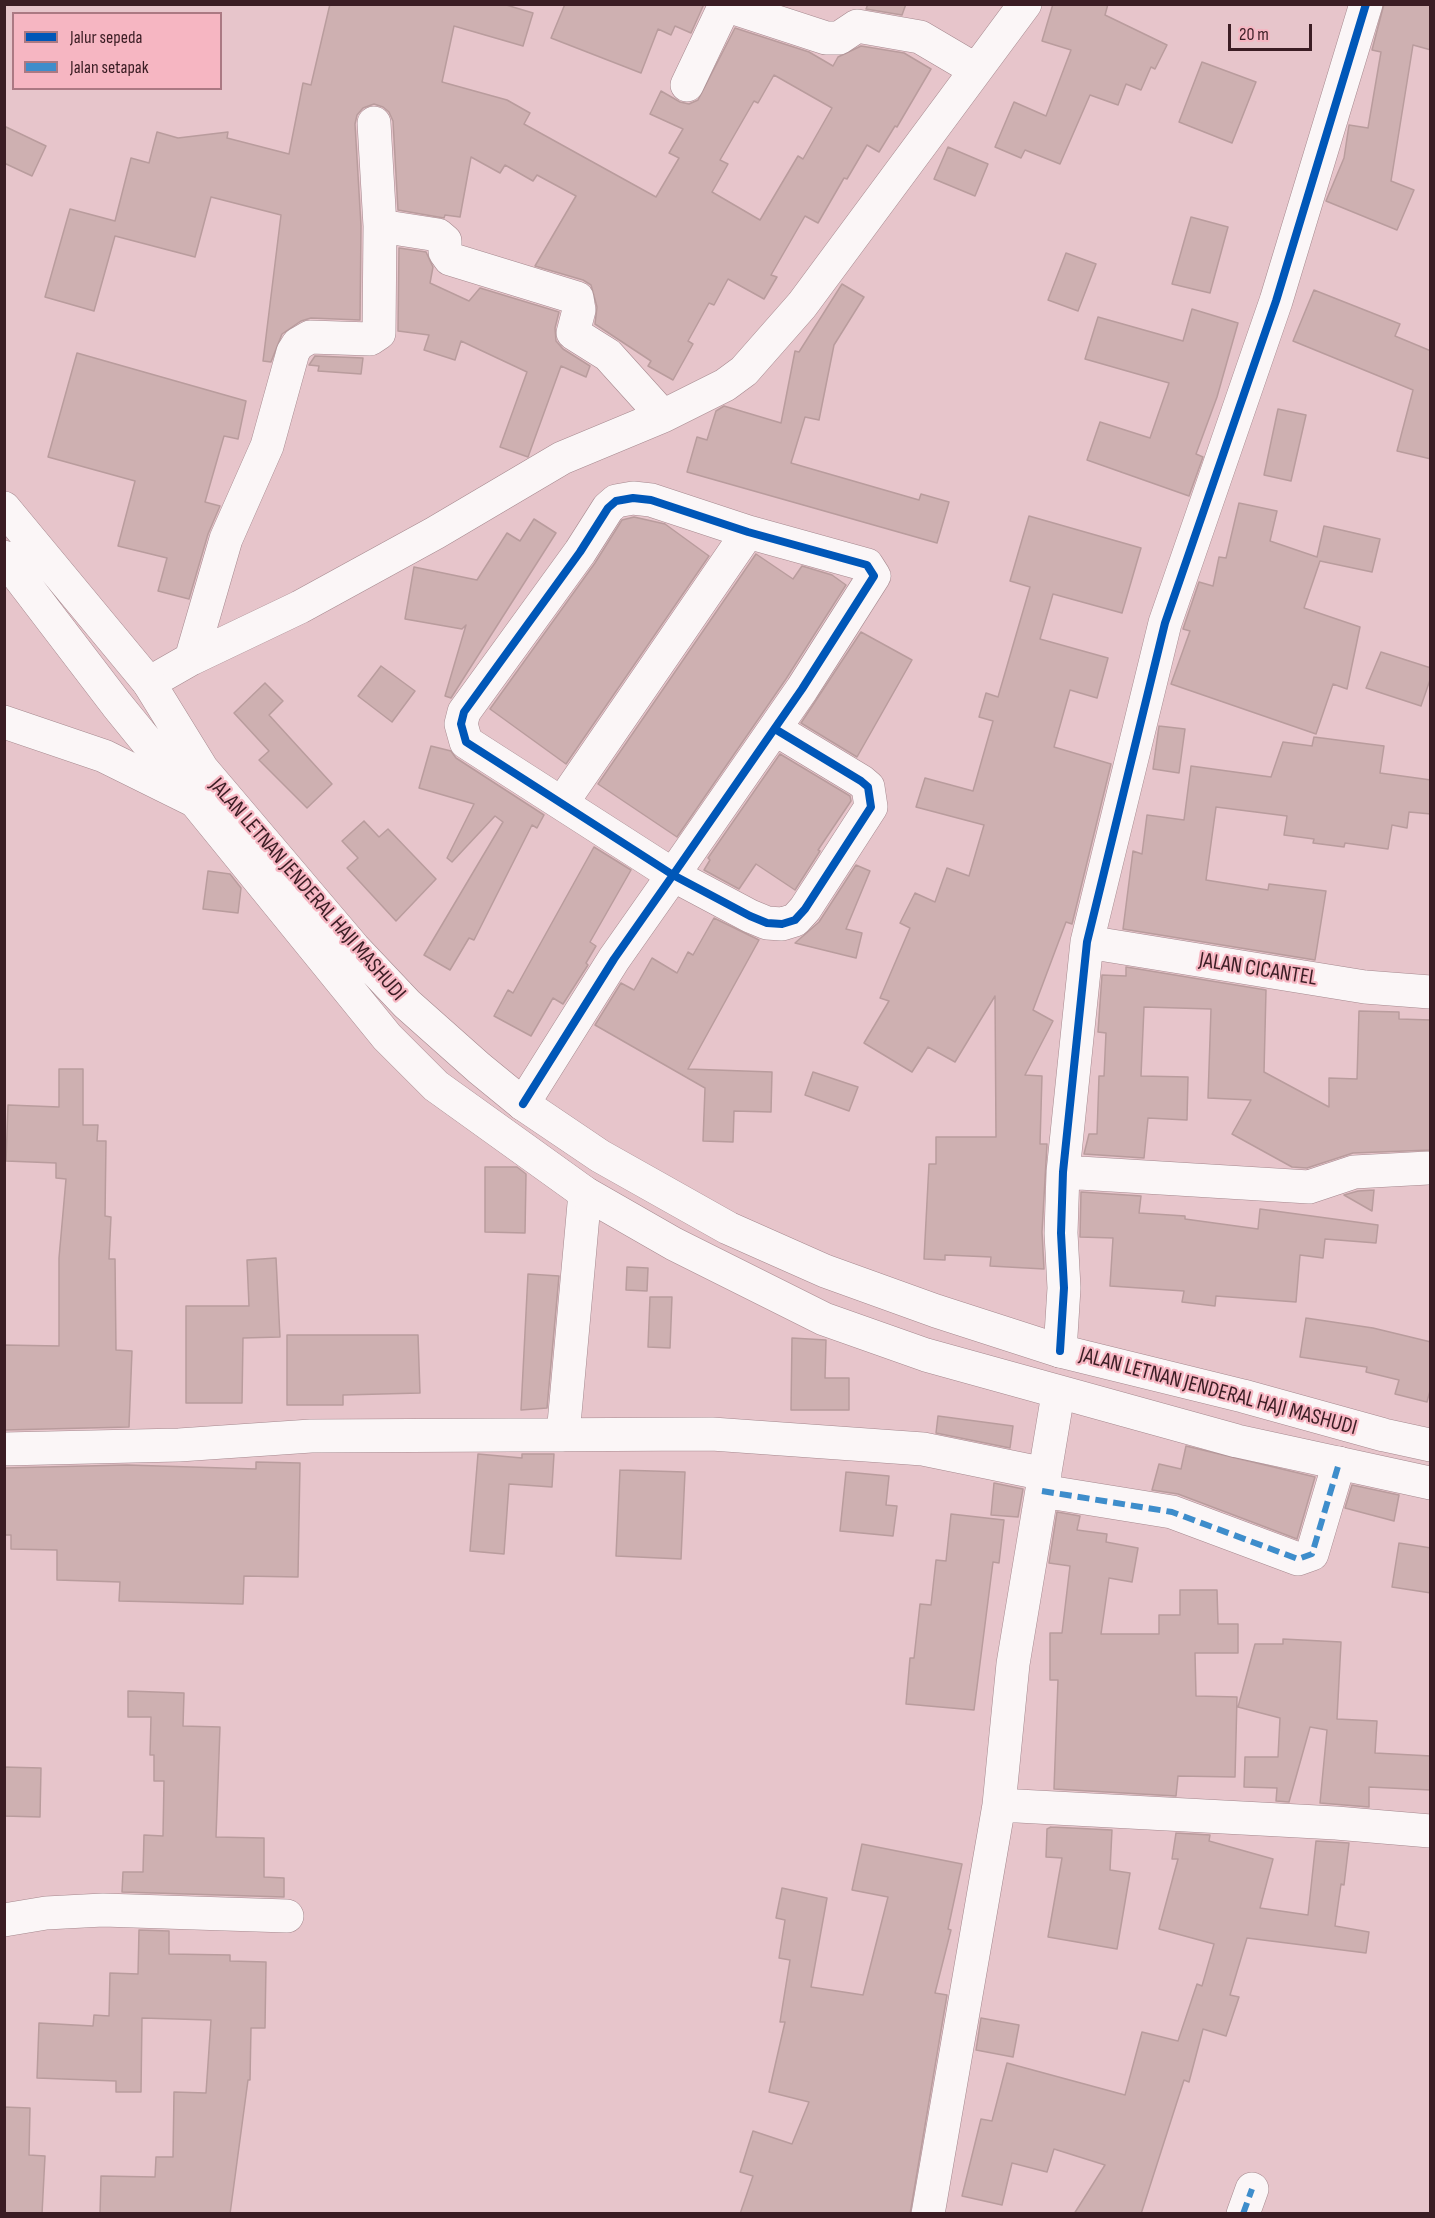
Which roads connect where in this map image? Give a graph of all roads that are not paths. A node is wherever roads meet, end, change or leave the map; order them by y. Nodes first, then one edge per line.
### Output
1 (1025, 4) edge
2 (1366, 4) edge
3 (725, 5) edge
4 (976, 70) junction
5 (687, 85) dead end
6 (374, 123) dead end
7 (380, 226) junction
8 (663, 416) junction
9 (4, 508) edge
10 (748, 532) junction
11 (4, 558) edge
12 (191, 659) junction
13 (149, 683) junction
14 (4, 722) edge
15 (775, 729) junction
16 (195, 801) junction
17 (562, 803) junction
18 (673, 875) junction
19 (1086, 942) junction
20 (1431, 992) edge
21 (523, 1104) junction
22 (1428, 1168) dead end
23 (1063, 1172) junction
24 (585, 1193) junction
25 (936, 1311) junction
26 (1060, 1351) junction
27 (926, 1355) junction
28 (1058, 1394) junction
29 (1243, 1396) junction
30 (563, 1435) junction
31 (1237, 1441) junction
32 (1431, 1445) edge
33 (4, 1449) edge
34 (1339, 1463) junction
35 (1044, 1483) junction
36 (1431, 1483) edge
37 (999, 1805) junction
38 (1431, 1832) edge
39 (286, 1916) dead end
40 (4, 1920) edge
41 (928, 2214) edge

1 - 4 street
2 - 19 street
3 - 4 street
3 - 5 street
4 - 8 street
6 - 7 street
7 - 8 street
7 - 12 street
8 - 12 street
9 - 13 street, JALAN LETNAN JENDERAL HAJI MASHUDI
10 - 15 street
10 - 17 street
10 - 17 street
11 - 16 street, JALAN LETNAN JENDERAL HAJI MASHUDI
12 - 13 street
13 - 21 street, JALAN LETNAN JENDERAL HAJI MASHUDI
14 - 16 street
15 - 18 street
15 - 18 street
16 - 24 street, JALAN LETNAN JENDERAL HAJI MASHUDI
17 - 18 street
18 - 21 street
19 - 20 street, JALAN CICANTEL
19 - 23 street
21 - 25 street, JALAN LETNAN JENDERAL HAJI MASHUDI
22 - 23 street
23 - 26 street
24 - 27 street, JALAN LETNAN JENDERAL HAJI MASHUDI
24 - 30 street
25 - 26 street, JALAN LETNAN JENDERAL HAJI MASHUDI
25 - 27 street
26 - 29 street, JALAN LETNAN JENDERAL HAJI MASHUDI
27 - 28 street, JALAN LETNAN JENDERAL HAJI MASHUDI
28 - 31 street, JALAN LETNAN JENDERAL HAJI MASHUDI
28 - 35 street
29 - 31 street
29 - 32 street, JALAN LETNAN JENDERAL HAJI MASHUDI
30 - 33 street
30 - 35 street
31 - 34 street, JALAN LETNAN JENDERAL HAJI MASHUDI
34 - 35 street
34 - 36 street, JALAN LETNAN JENDERAL HAJI MASHUDI
35 - 37 street
37 - 38 street
37 - 41 street
39 - 40 street

